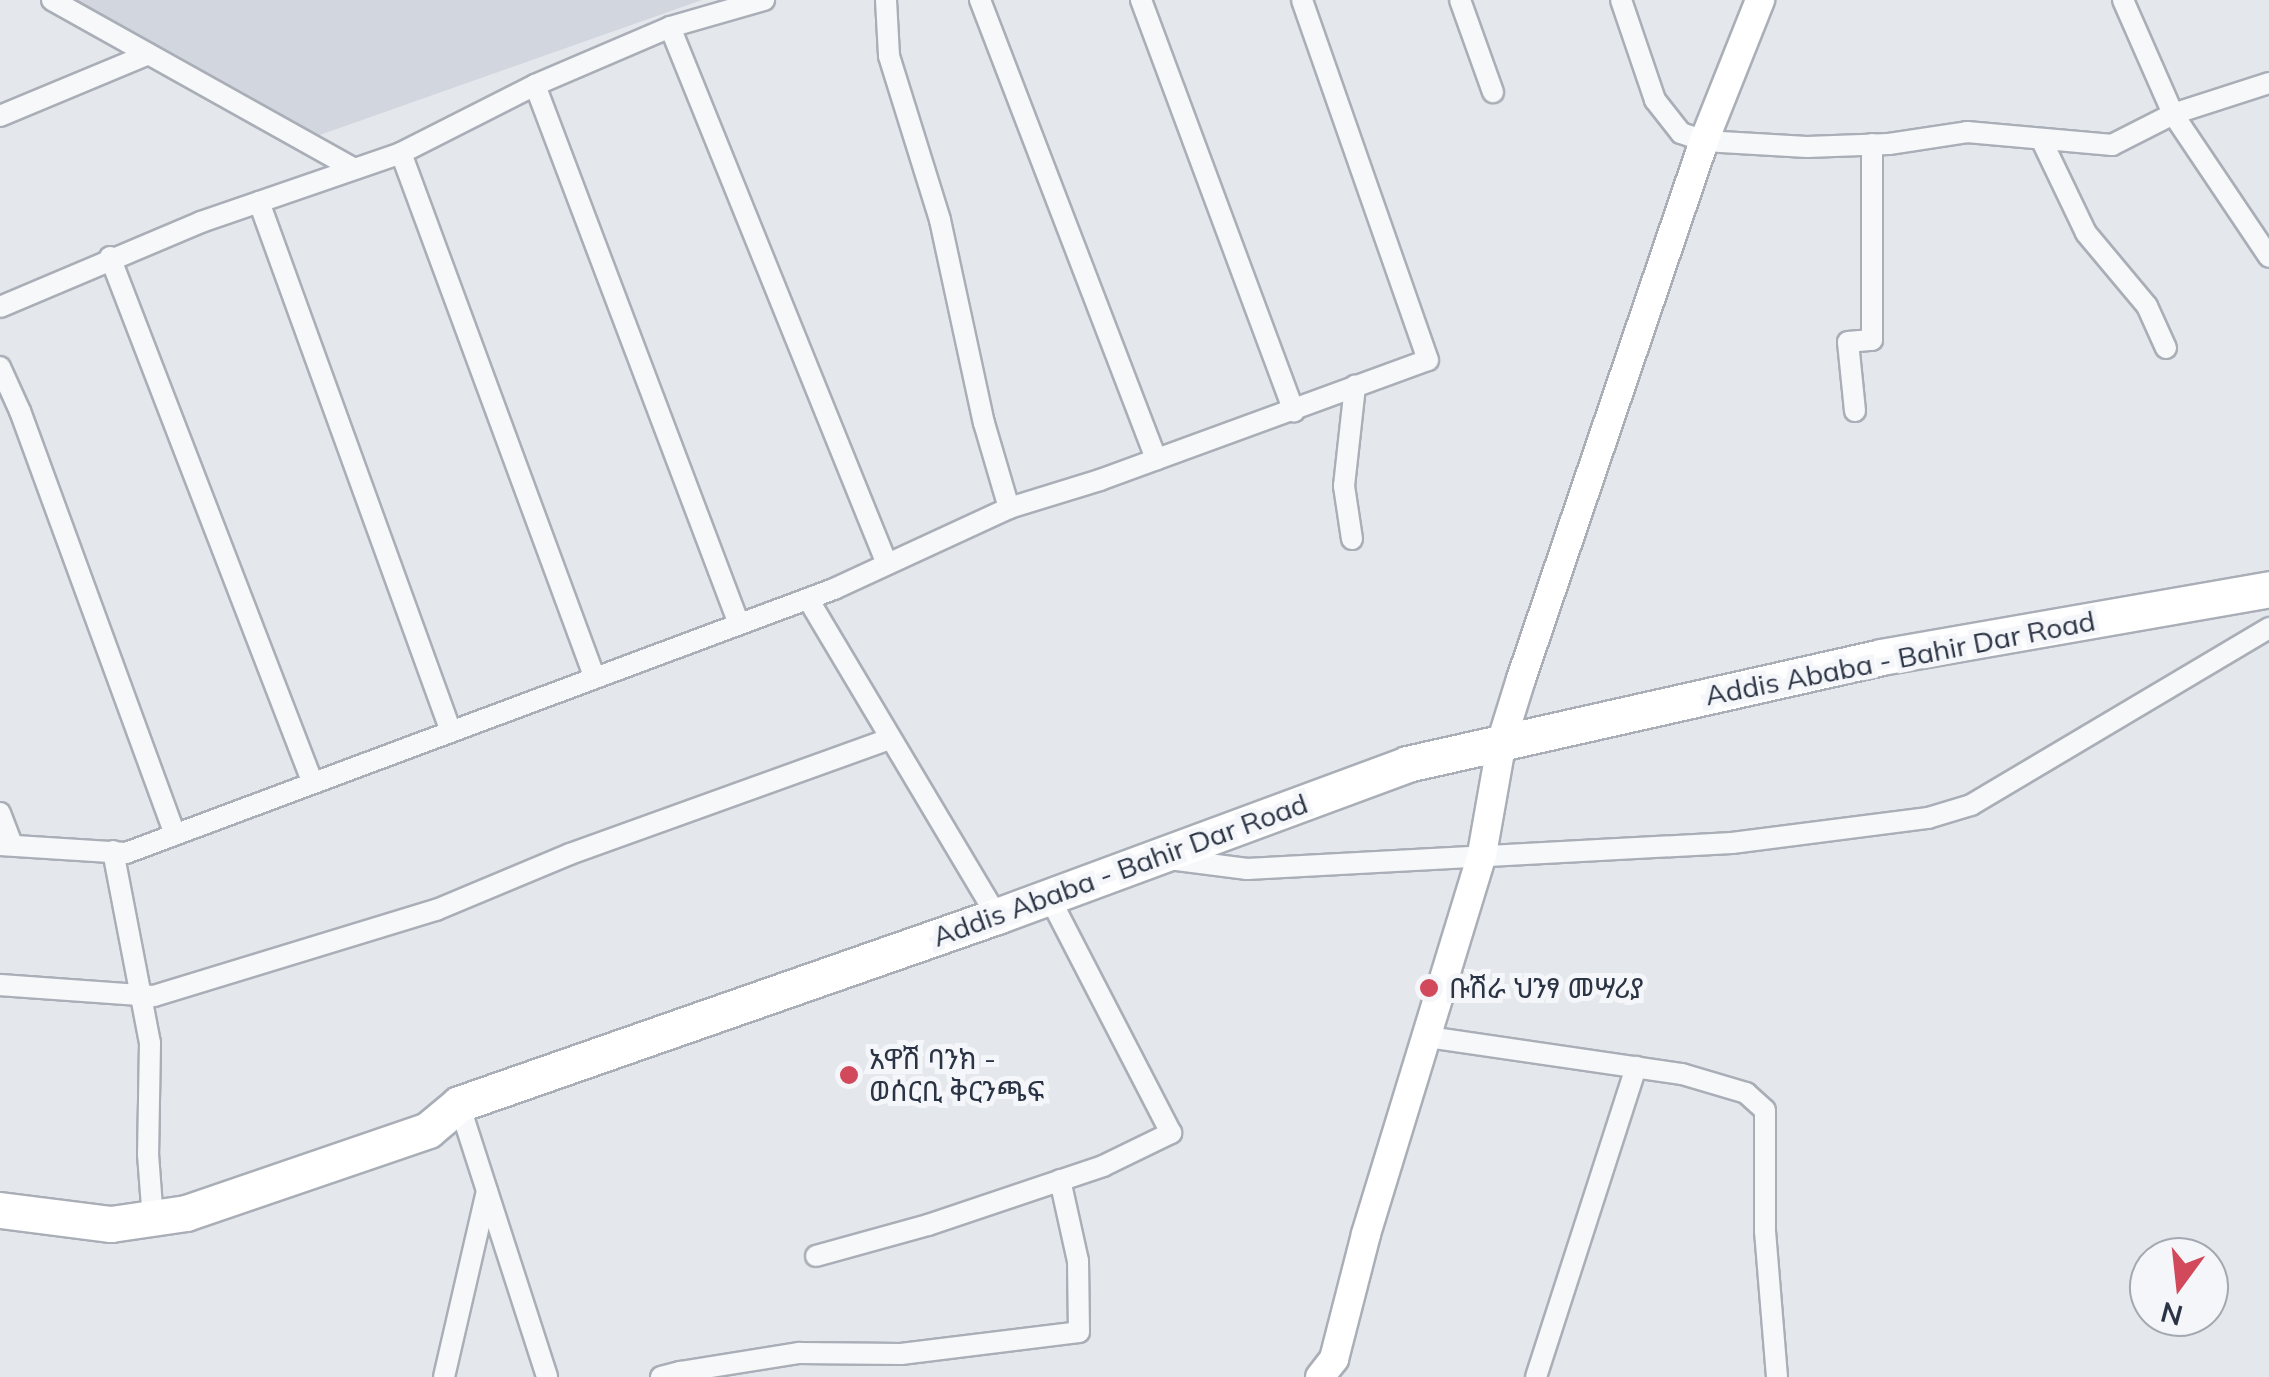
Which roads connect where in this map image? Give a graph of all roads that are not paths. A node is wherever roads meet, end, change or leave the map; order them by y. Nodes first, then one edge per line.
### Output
1 (52, 0) edge
2 (764, 0) edge
3 (886, 0) edge
4 (980, 0) edge
5 (1141, 0) edge
6 (1302, 0) edge
7 (1460, 0) edge
8 (1621, 0) edge
9 (1760, 0) edge
10 (2123, 0) edge
11 (670, 27) junction
12 (148, 54) junction
13 (2269, 83) edge
14 (535, 84) junction
15 (1493, 92) dead end
16 (2173, 114) junction
17 (0, 116) edge
18 (2041, 139) junction
19 (1704, 141) junction
20 (1872, 144) junction
21 (402, 152) junction
22 (354, 169) junction
23 (259, 202) junction
24 (110, 257) junction
25 (2269, 257) edge
26 (0, 307) edge
27 (2166, 348) dead end
28 (0, 367) edge
29 (1355, 386) junction
30 (1294, 410) junction
31 (1855, 411) dead end
32 (1156, 458) junction
33 (1009, 508) junction
34 (1352, 538) dead end
35 (886, 564) junction
36 (2269, 589) edge
37 (808, 599) junction
38 (739, 624) junction
39 (2269, 628) edge
40 (594, 676) junction
41 (450, 729) junction
42 (889, 739) junction
43 (1502, 740) junction
44 (312, 782) junction
45 (0, 813) edge
46 (175, 834) junction
47 (6, 845) edge
48 (113, 851) junction
49 (1482, 854) junction
50 (1156, 857) junction
51 (1049, 897) junction
52 (997, 916) junction
53 (0, 985) edge
54 (142, 995) junction
55 (1428, 1036) junction
56 (1636, 1068) junction
57 (459, 1104) junction
58 (1060, 1180) junction
59 (488, 1189) junction
60 (0, 1210) edge
61 (153, 1220) junction
62 (816, 1256) dead end
63 (1333, 1371) edge
64 (674, 1375) edge
65 (444, 1377) edge
66 (547, 1377) edge
67 (1536, 1377) edge
68 (1777, 1377) edge

1 - 12 street
2 - 11 street
3 - 33 street
4 - 32 street
5 - 30 street
6 - 29 street
7 - 15 street
8 - 19 street
9 - 19 street
10 - 16 street
11 - 14 street
11 - 35 street
12 - 17 street
12 - 22 street
13 - 16 street
14 - 21 street
14 - 38 street
16 - 18 street
16 - 25 street
18 - 20 street
18 - 27 street
19 - 20 street
19 - 43 street
20 - 31 street
21 - 22 street
21 - 40 street
22 - 23 street
23 - 24 street
23 - 41 street
24 - 26 street
24 - 44 street
28 - 46 street
29 - 30 street
29 - 34 street
30 - 32 street
32 - 33 street
33 - 35 street
35 - 37 street
36 - 43 highway, Addis Ababa - Bahir Dar Road
37 - 38 street
37 - 42 street
38 - 40 street
39 - 49 street
40 - 41 street
41 - 44 street
42 - 52 street
42 - 54 street
43 - 49 street
43 - 50 highway, Addis Ababa - Bahir Dar Road
44 - 46 street
45 - 47 street
46 - 48 street
47 - 48 street
48 - 54 street
49 - 50 street
49 - 55 street
50 - 51 highway, Addis Ababa - Bahir Dar Road
51 - 52 highway, Addis Ababa - Bahir Dar Road
51 - 58 street
52 - 57 highway, Addis Ababa - Bahir Dar Road
53 - 54 street
54 - 61 street
55 - 56 street
55 - 63 street
56 - 67 street
56 - 68 street
57 - 59 street
57 - 61 highway, Addis Ababa - Bahir Dar Road
58 - 62 street
58 - 64 street
59 - 65 street
59 - 66 street
60 - 61 highway, Addis Ababa - Bahir Dar Road

